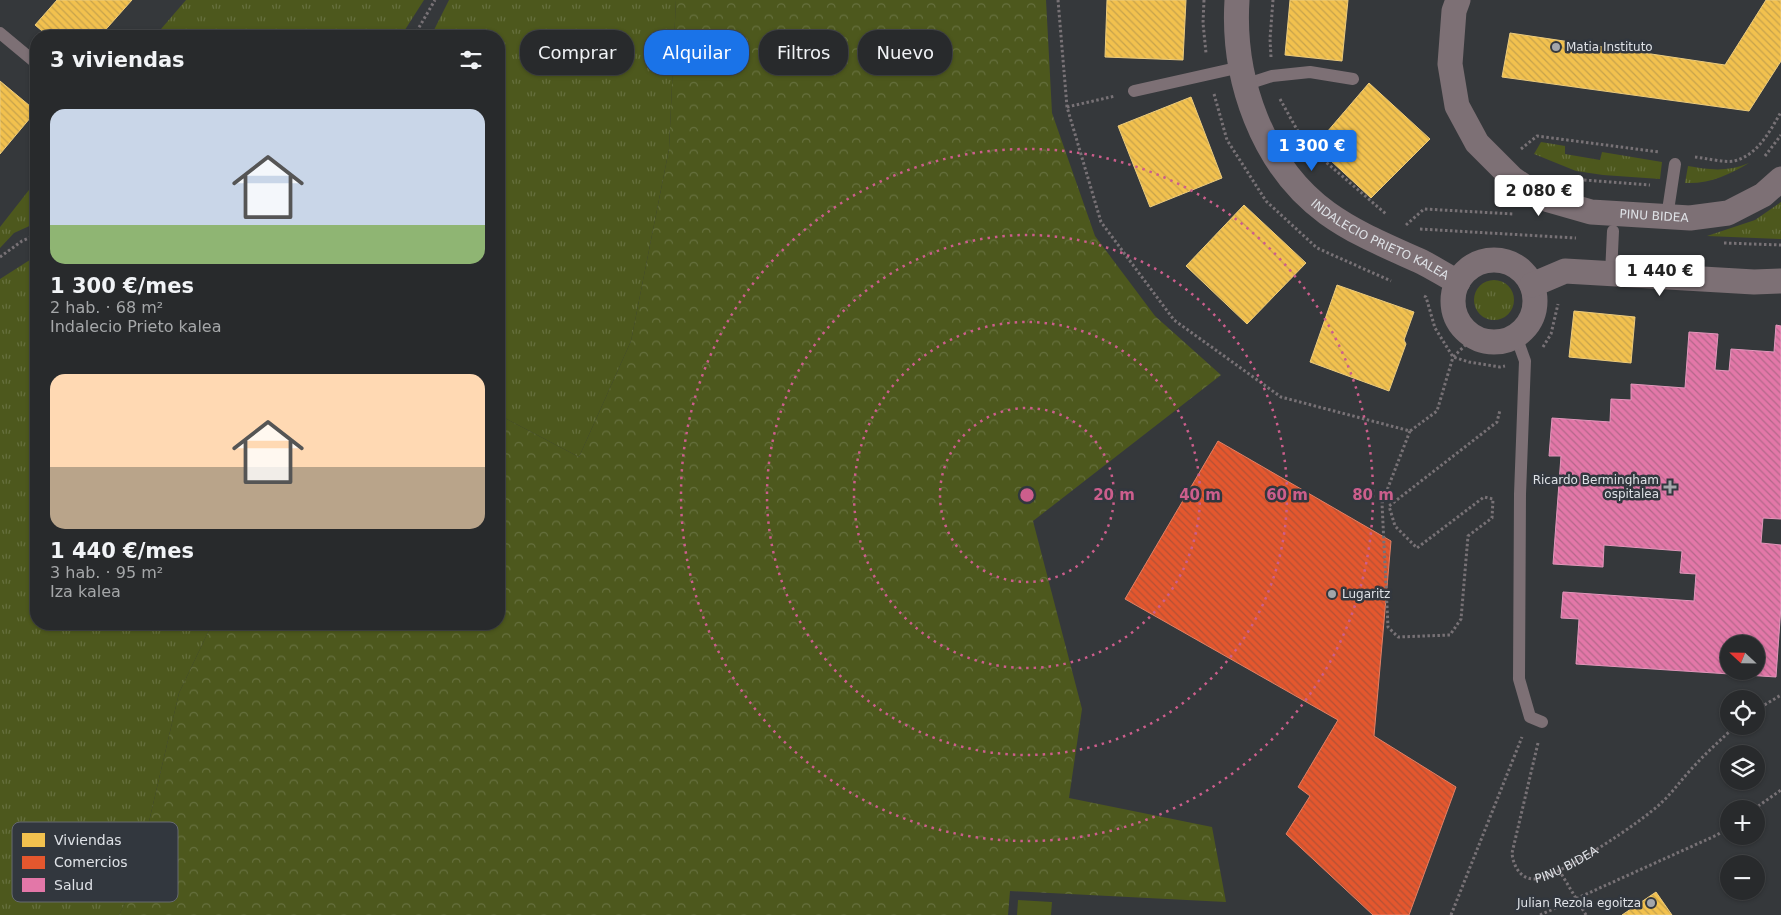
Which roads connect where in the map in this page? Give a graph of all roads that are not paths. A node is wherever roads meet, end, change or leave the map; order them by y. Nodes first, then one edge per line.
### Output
1 (1237, 0) edge
2 (1458, 0) edge
3 (0, 33) edge
4 (30, 58) edge
5 (1243, 76) junction
6 (1353, 79) dead end
7 (1134, 92) dead end
8 (1675, 164) dead end
9 (1781, 179) edge
10 (1667, 217) junction
11 (1613, 231) dead end
12 (1611, 274) junction
13 (1781, 281) edge
14 (1458, 282) junction
15 (1532, 285) junction
16 (1516, 336) junction
17 (1542, 722) road end

1 - 5 street, INDALECIO PRIETO KALEA
2 - 10 street, PINU BIDEA
3 - 4 lane
5 - 6 lane
5 - 7 lane
5 - 14 street, INDALECIO PRIETO KALEA
8 - 10 lane
9 - 10 street, PINU BIDEA
11 - 12 lane
12 - 13 street
12 - 15 street
14 - 15 street
14 - 16 street
15 - 16 street
16 - 17 lane

